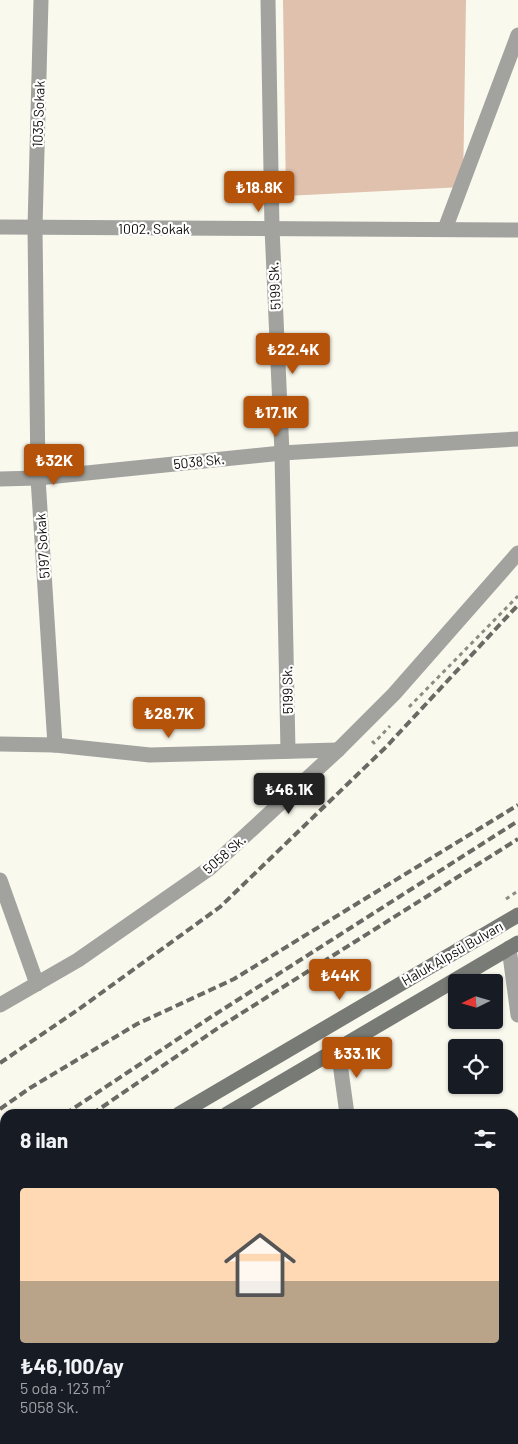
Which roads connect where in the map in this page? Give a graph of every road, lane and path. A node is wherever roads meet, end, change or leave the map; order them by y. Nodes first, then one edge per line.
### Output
1 (41, 0) edge
2 (268, 0) edge
3 (518, 35) edge
4 (515, 49) edge
5 (0, 227) edge
6 (35, 227) junction
7 (272, 228) junction
8 (445, 229) junction
9 (518, 230) edge
10 (518, 439) edge
11 (282, 453) junction
12 (38, 478) junction
13 (0, 479) edge
14 (518, 553) edge
15 (518, 596) edge
16 (407, 709) dead end
17 (394, 723) dead end
18 (360, 728) junction
19 (0, 744) edge
20 (55, 745) junction
21 (338, 750) junction
22 (288, 751) junction
23 (0, 880) edge
24 (518, 915) edge
25 (514, 946) edge
26 (37, 984) junction
27 (0, 1005) edge
28 (518, 1015) edge
29 (338, 1049) junction
30 (187, 1109) edge
31 (238, 1109) edge
32 (346, 1109) edge

1 - 6 street, 1035 Sokak
2 - 7 street, 5199 Sk.
3 - 4 street
4 - 8 street
5 - 6 street, 1002. Sokak
6 - 7 street, 1002. Sokak
6 - 12 street, 5197 Sokak
7 - 8 street, 1002. Sokak
7 - 11 street, 5199 Sk.
8 - 9 street, 1002. Sokak
10 - 11 street, 5038 Sk.
11 - 12 street, 5038 Sk.
11 - 22 street, 5199 Sk.
12 - 13 street, 5038 Sk.
12 - 20 street, 5197 Sokak
14 - 18 street, 5058 Sk.
15 - 16 path
17 - 18 path
18 - 21 street, 5058 Sk.
19 - 20 street
20 - 22 street
21 - 22 street
21 - 26 street, 5058 Sk.
23 - 26 street
24 - 30 main road, Haluk Alpsü Bulvarı
25 - 28 street
25 - 29 main road
26 - 27 street, 5058 Sk.
29 - 31 main road
29 - 32 street

